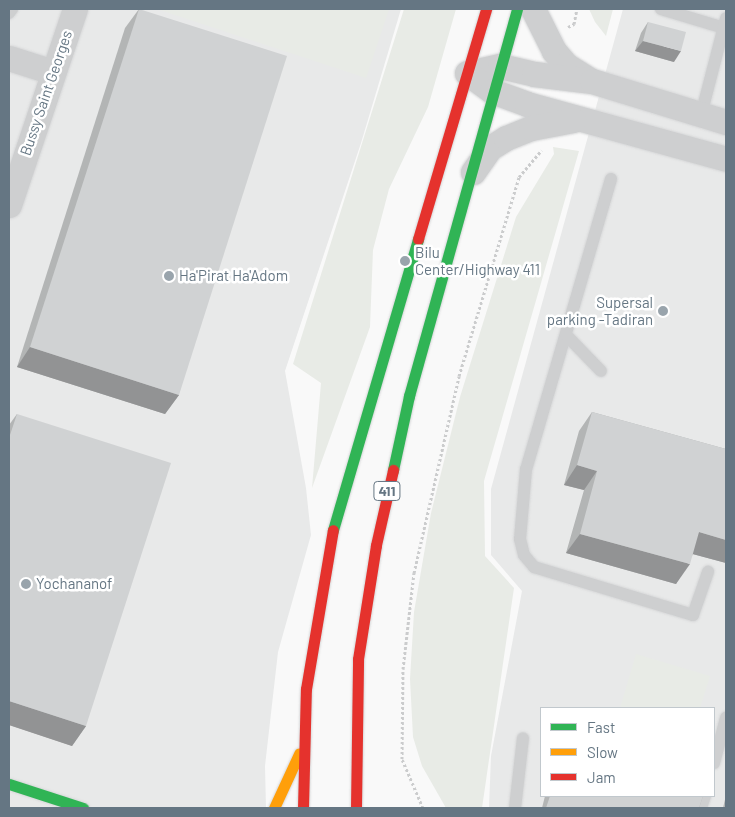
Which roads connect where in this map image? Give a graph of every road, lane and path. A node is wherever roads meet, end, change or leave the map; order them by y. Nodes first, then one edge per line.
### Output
1 (12, 9) edge
2 (75, 9) edge
3 (486, 9) edge
4 (517, 9) edge
5 (533, 9) edge
6 (577, 9) edge
7 (661, 9) edge
8 (9, 13) edge
9 (725, 23) edge
10 (546, 39) junction
11 (9, 58) edge
12 (500, 66) junction
13 (53, 72) junction
14 (467, 73) junction
15 (592, 81) junction
16 (492, 91) junction
17 (701, 115) junction
18 (576, 119) junction
19 (726, 122) edge
20 (531, 128) junction
21 (726, 159) edge
22 (611, 179) dead end
23 (468, 181) junction
24 (9, 206) edge
25 (566, 335) junction
26 (601, 371) dead end
27 (708, 572) dead end
28 (725, 725) edge
29 (523, 738) dead end
30 (304, 744) junction
31 (715, 760) edge
32 (355, 776) junction
33 (9, 784) edge
34 (83, 808) edge
35 (274, 808) edge
36 (303, 808) edge
37 (356, 808) edge
38 (370, 808) edge
39 (423, 808) edge
40 (515, 808) edge

1 - 8 lane
2 - 13 street, Bussy Saint Georges
3 - 14 main road
4 - 12 main road, 411
5 - 10 street
6 - 10 path
7 - 9 lane
9 - 17 lane
10 - 15 street
11 - 13 street
12 - 14 street
12 - 15 street
12 - 16 main road, 411
13 - 24 street, Bussy Saint Georges
14 - 16 street
14 - 30 main road
15 - 17 street
16 - 18 street
16 - 23 main road, 411
17 - 19 street
18 - 20 street
18 - 21 street
20 - 23 street
20 - 39 path
22 - 25 lane
23 - 32 main road, 411
25 - 26 lane
25 - 27 lane
28 - 31 lane
29 - 40 lane
30 - 35 main road
30 - 36 main road
32 - 37 main road, 411
32 - 38 main road
33 - 34 main road

